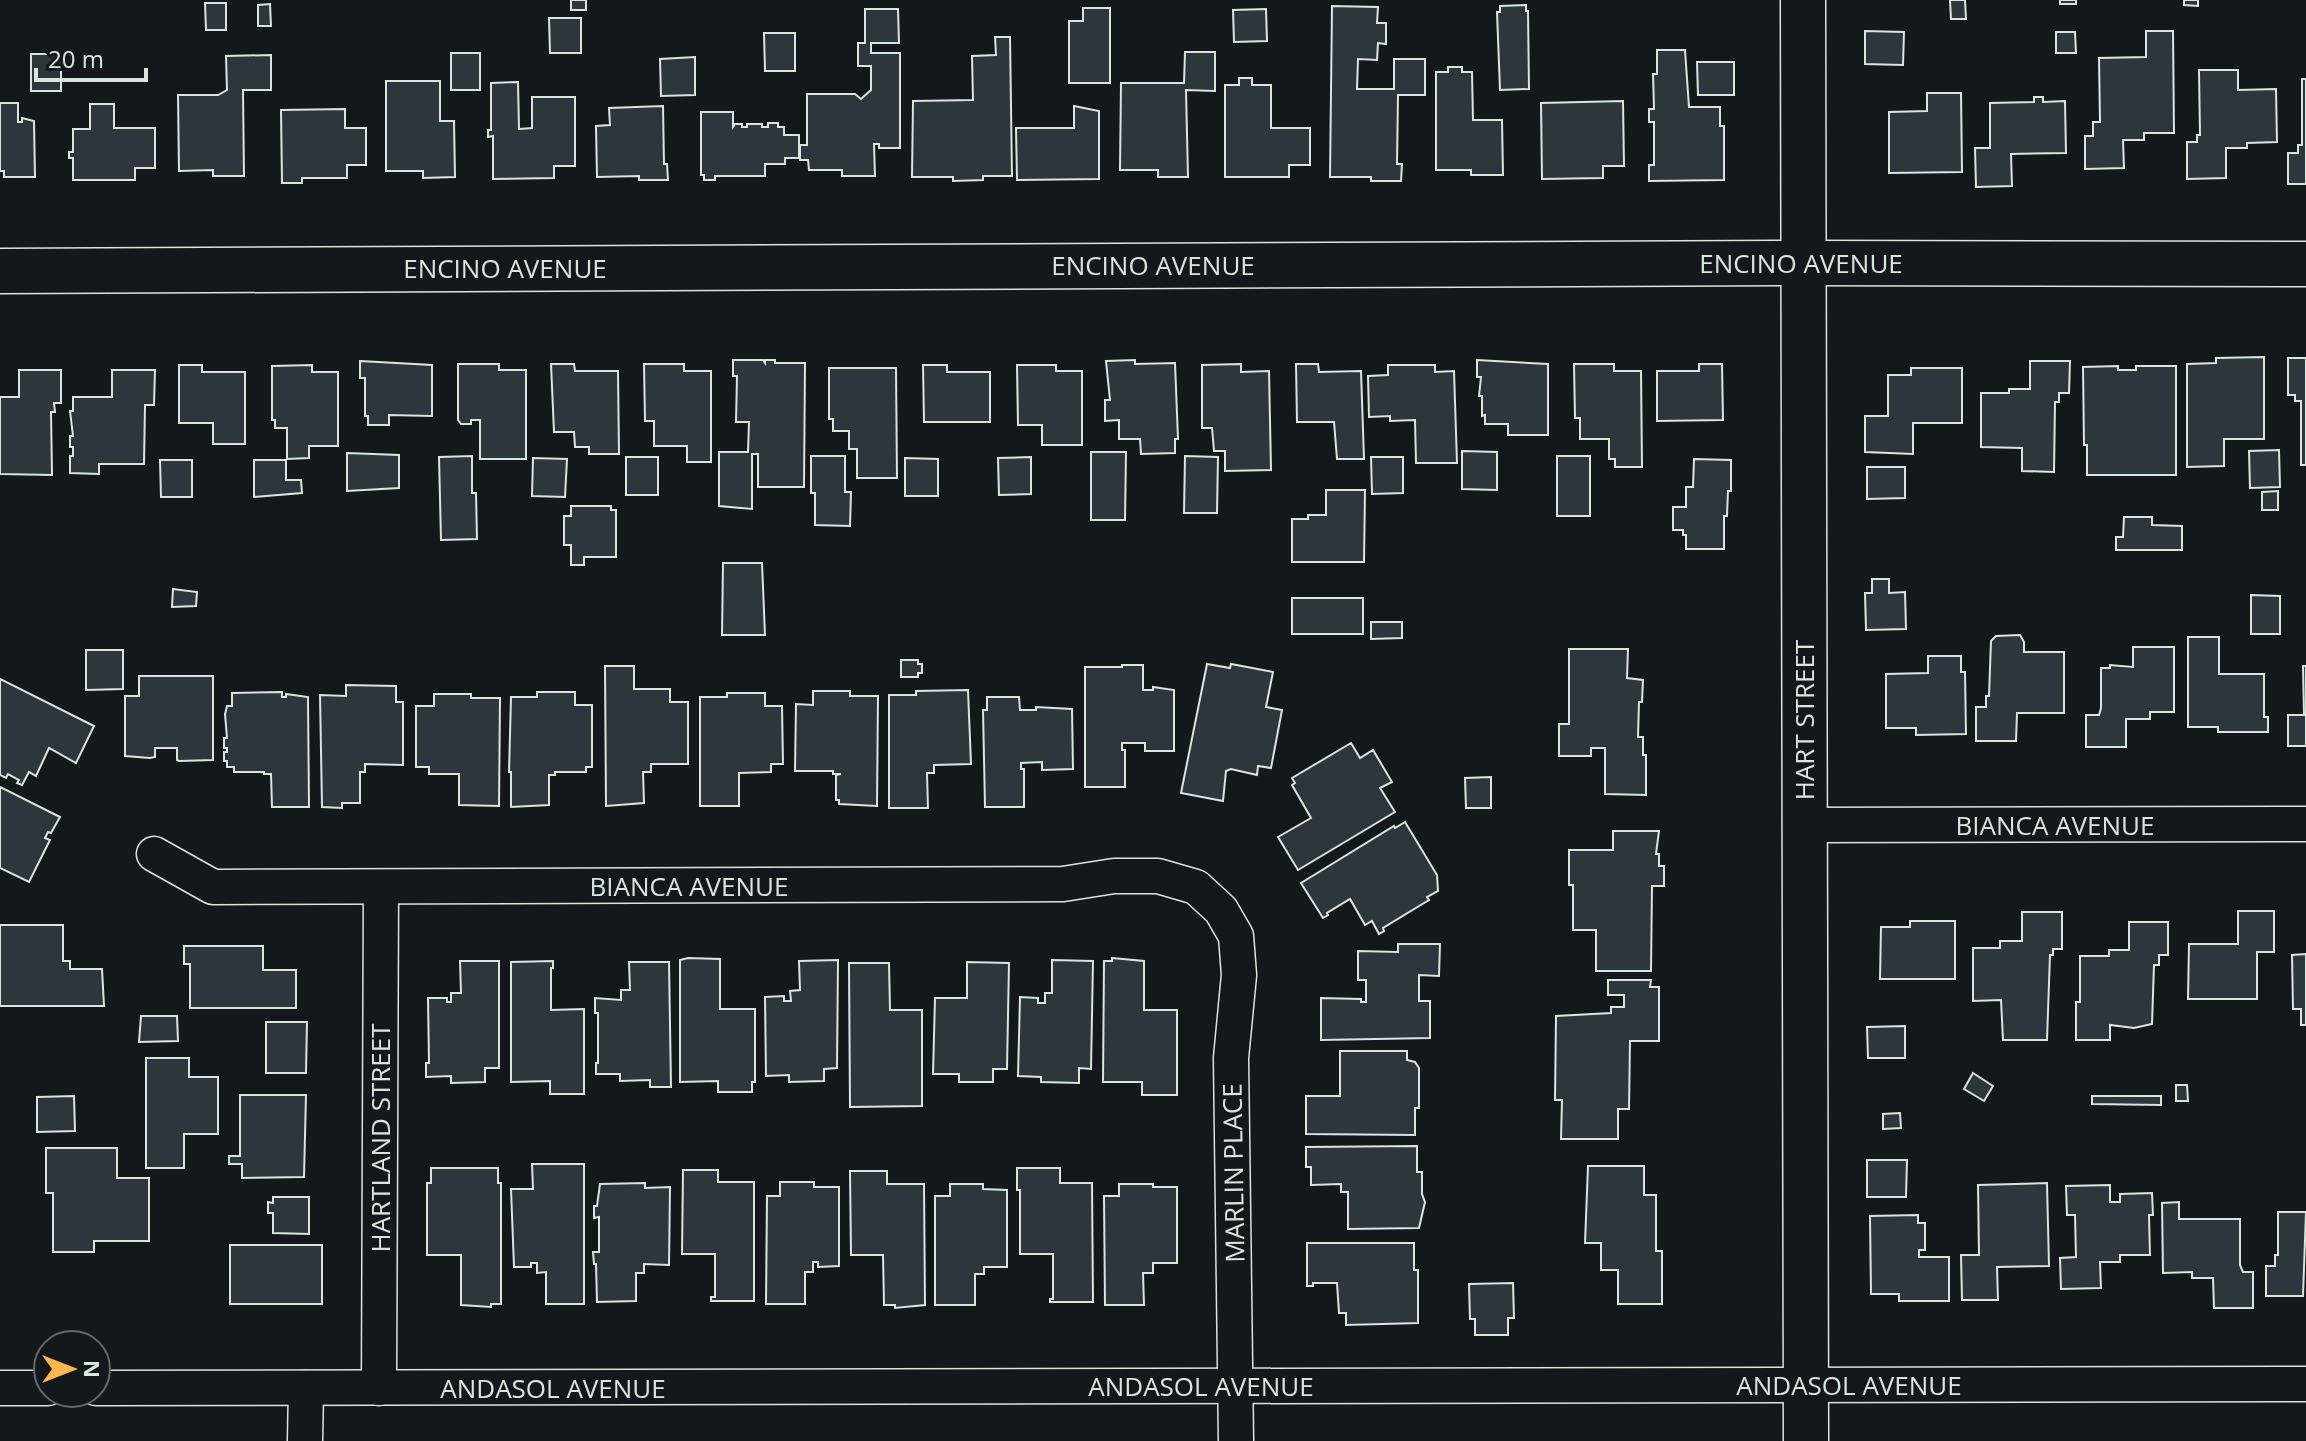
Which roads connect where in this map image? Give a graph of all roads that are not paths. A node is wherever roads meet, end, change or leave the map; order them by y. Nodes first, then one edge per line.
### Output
1 (1803, 0) edge
2 (1806, 263) junction
3 (2306, 264) edge
4 (0, 271) edge
5 (2306, 824) edge
6 (1804, 825) junction
7 (154, 854) dead end
8 (381, 887) junction
9 (1221, 910) joint
10 (2306, 1384) edge
11 (1806, 1385) junction
12 (1236, 1386) junction
13 (0, 1388) edge
14 (32, 1388) edge
15 (112, 1388) edge
16 (306, 1388) junction
17 (379, 1388) junction
18 (305, 1441) edge
19 (1236, 1441) edge
20 (1806, 1441) edge

1 - 2 street, HART STREET
2 - 3 street, ENCINO AVENUE
2 - 4 street, ENCINO AVENUE
2 - 6 street, HART STREET
5 - 6 street, BIANCA AVENUE
6 - 11 street, HART STREET
7 - 8 street, BIANCA AVENUE
8 - 9 street, BIANCA AVENUE
8 - 17 street, HARTLAND STREET
9 - 12 street, MARLIN PLACE
10 - 11 street, ANDASOL AVENUE
11 - 12 street, ANDASOL AVENUE
11 - 20 street, HART STREET
12 - 17 street, ANDASOL AVENUE
12 - 19 street, MARLIN PLACE
13 - 14 street
15 - 16 street, ANDASOL AVENUE
16 - 17 street, ANDASOL AVENUE
16 - 18 street

